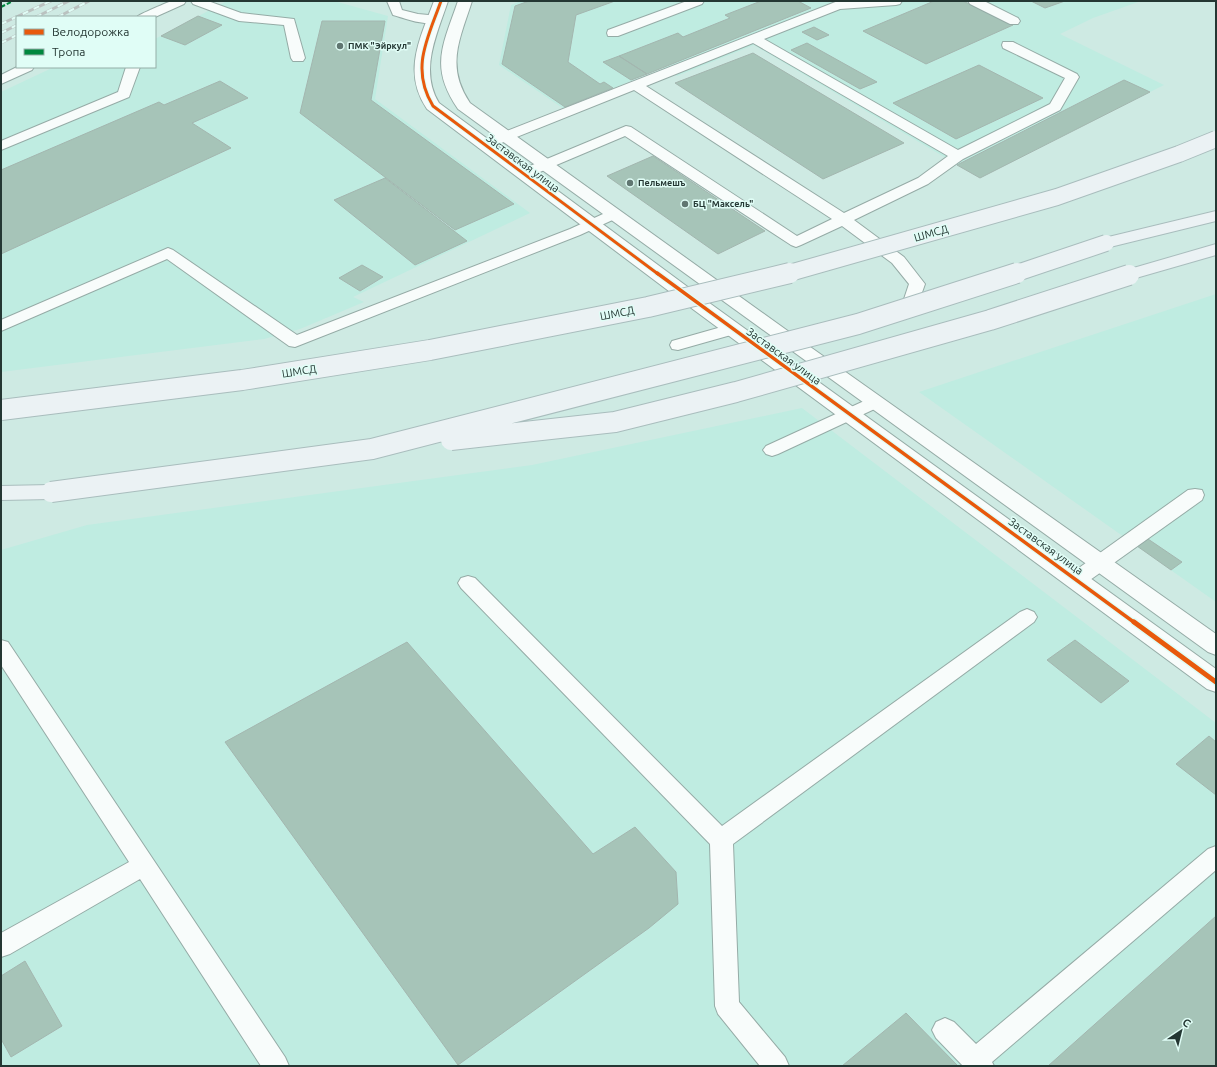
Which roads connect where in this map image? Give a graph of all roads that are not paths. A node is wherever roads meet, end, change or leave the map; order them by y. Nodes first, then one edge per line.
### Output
1 (180, 1) edge
2 (197, 1) edge
3 (393, 1) edge
4 (465, 1) edge
5 (698, 1) edge
6 (896, 1) edge
7 (974, 1) edge
8 (438, 10) edge
9 (150, 16) edge
10 (1014, 21) dead end
11 (613, 33) dead end
12 (754, 38) junction
13 (1008, 45) dead end
14 (298, 58) dead end
15 (25, 68) edge
16 (133, 68) edge
17 (1, 80) edge
18 (635, 86) junction
19 (506, 137) junction
20 (1216, 139) edge
21 (484, 145) junction
22 (1, 146) edge
23 (958, 156) junction
24 (546, 165) junction
25 (523, 174) junction
26 (614, 214) junction
27 (1216, 216) edge
28 (843, 220) junction
29 (591, 224) junction
30 (1216, 249) edge
31 (1, 326) edge
32 (732, 329) junction
33 (792, 343) junction
34 (678, 345) dead end
35 (875, 402) junction
36 (1, 410) edge
37 (848, 414) junction
38 (372, 449) junction
39 (772, 450) dead end
40 (1, 493) edge
41 (1195, 495) dead end
42 (1100, 563) junction
43 (1076, 580) junction
44 (468, 584) dead end
45 (1027, 617) dead end
46 (1216, 646) edge
47 (1, 648) edge
48 (1216, 682) edge
49 (721, 840) junction
50 (1216, 856) edge
51 (143, 866) junction
52 (1, 946) edge
53 (945, 1030) dead end
54 (979, 1063) edge
55 (276, 1066) edge
56 (776, 1066) edge

1 - 9 lane
2 - 14 lane
3 - 8 lane
4 - 19 street, Заставская улица
5 - 11 lane
6 - 12 lane
7 - 10 lane
8 - 21 street, Заставская улица
12 - 18 lane
12 - 23 lane
13 - 23 lane
15 - 17 lane
16 - 22 lane
18 - 19 lane
18 - 28 lane
19 - 21 lane
19 - 24 street, Заставская улица
20 - 36 main road, ШМСД, bridge
21 - 25 street, Заставская улица
23 - 28 lane
24 - 25 lane
24 - 26 street, Заставская улица
24 - 28 lane
25 - 29 street, Заставская улица
26 - 29 lane
26 - 33 street, Заставская улица
27 - 38 main road, bridge
28 - 33 lane
29 - 31 lane
29 - 32 street, Заставская улица
30 - 38 main road, bridge
32 - 34 lane
32 - 37 street, Заставская улица
33 - 35 street, Заставская улица
35 - 37 lane
35 - 42 street, Заставская улица
37 - 39 lane
37 - 43 street, Заставская улица
38 - 40 main road, bridge
41 - 42 lane
42 - 43 lane
42 - 46 street, Заставская улица
43 - 48 street, Заставская улица
44 - 49 lane
45 - 49 lane
47 - 51 lane
49 - 56 lane
50 - 54 lane
51 - 52 lane
51 - 55 lane
53 - 54 lane

